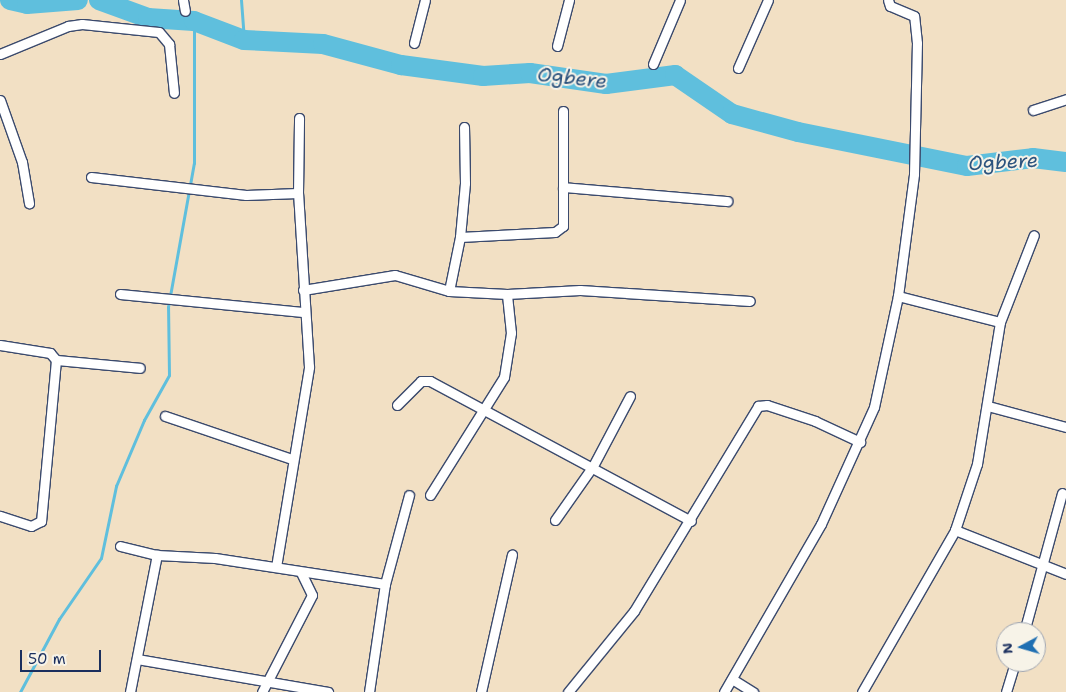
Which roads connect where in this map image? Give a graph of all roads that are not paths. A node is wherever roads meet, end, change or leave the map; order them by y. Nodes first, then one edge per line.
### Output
1 (183, 0) edge
2 (425, 0) edge
3 (569, 0) edge
4 (680, 0) edge
5 (768, 0) edge
6 (888, 0) edge
7 (185, 11) dead end
8 (414, 43) dead end
9 (557, 46) dead end
10 (0, 54) edge
11 (653, 64) dead end
12 (738, 68) dead end
13 (174, 94) dead end
14 (1066, 99) edge
15 (0, 100) edge
16 (1033, 110) dead end
17 (563, 111) dead end
18 (299, 118) dead end
19 (464, 127) dead end
20 (91, 177) dead end
21 (563, 187) junction
22 (298, 193) junction
23 (727, 201) dead end
24 (29, 203) dead end
25 (1034, 234) dead end
26 (460, 238) junction
27 (302, 290) junction
28 (449, 291) junction
29 (120, 294) dead end
30 (507, 294) junction
31 (898, 296) junction
32 (750, 301) dead end
33 (305, 312) junction
34 (1000, 322) junction
35 (0, 345) edge
36 (56, 360) junction
37 (140, 368) dead end
38 (630, 396) dead end
39 (397, 405) dead end
40 (988, 406) junction
41 (484, 410) junction
42 (165, 416) dead end
43 (1066, 426) edge
44 (860, 442) junction
45 (292, 459) junction
46 (593, 466) junction
47 (1062, 493) dead end
48 (409, 495) dead end
49 (430, 495) dead end
50 (0, 516) edge
51 (555, 520) dead end
52 (691, 521) junction
53 (955, 530) junction
54 (120, 546) dead end
55 (512, 554) dead end
56 (157, 555) junction
57 (1044, 563) junction
58 (276, 567) junction
59 (301, 572) junction
60 (1066, 574) edge
61 (385, 584) junction
62 (1027, 622) edge
63 (136, 659) junction
64 (1012, 672) edge
65 (732, 679) junction
66 (266, 681) junction
67 (130, 692) edge
68 (262, 692) edge
69 (328, 692) edge
70 (369, 692) edge
71 (481, 692) edge
72 (568, 692) edge
73 (724, 692) edge
74 (753, 692) edge
75 (862, 692) edge
76 (1006, 692) edge

1 - 7 street
2 - 8 street
3 - 9 street
4 - 11 street
5 - 12 street
6 - 31 street
10 - 13 street
14 - 16 street
15 - 24 street
17 - 21 street
18 - 22 street
19 - 26 street
20 - 22 street
21 - 23 street
21 - 26 street
22 - 27 street
25 - 34 street
26 - 28 street
27 - 28 street
27 - 33 street
28 - 30 street
29 - 33 street
30 - 32 street
30 - 41 street
31 - 34 street
31 - 44 street
33 - 45 street
34 - 40 street
35 - 36 street
36 - 37 street
36 - 50 street
38 - 46 street
39 - 41 street
40 - 43 street
40 - 53 street
41 - 46 street
41 - 49 street
42 - 45 street
44 - 52 street
44 - 65 street
45 - 58 street
46 - 51 street
46 - 52 street
47 - 57 street
48 - 61 street
52 - 72 street
53 - 57 street
53 - 75 street
54 - 56 street
55 - 71 street
56 - 58 street
56 - 63 street
57 - 60 street
57 - 62 street
58 - 59 street
59 - 61 street
59 - 66 street
61 - 70 street
63 - 66 street
63 - 67 street
64 - 76 street
65 - 73 street
65 - 74 street
66 - 68 street
66 - 69 street

